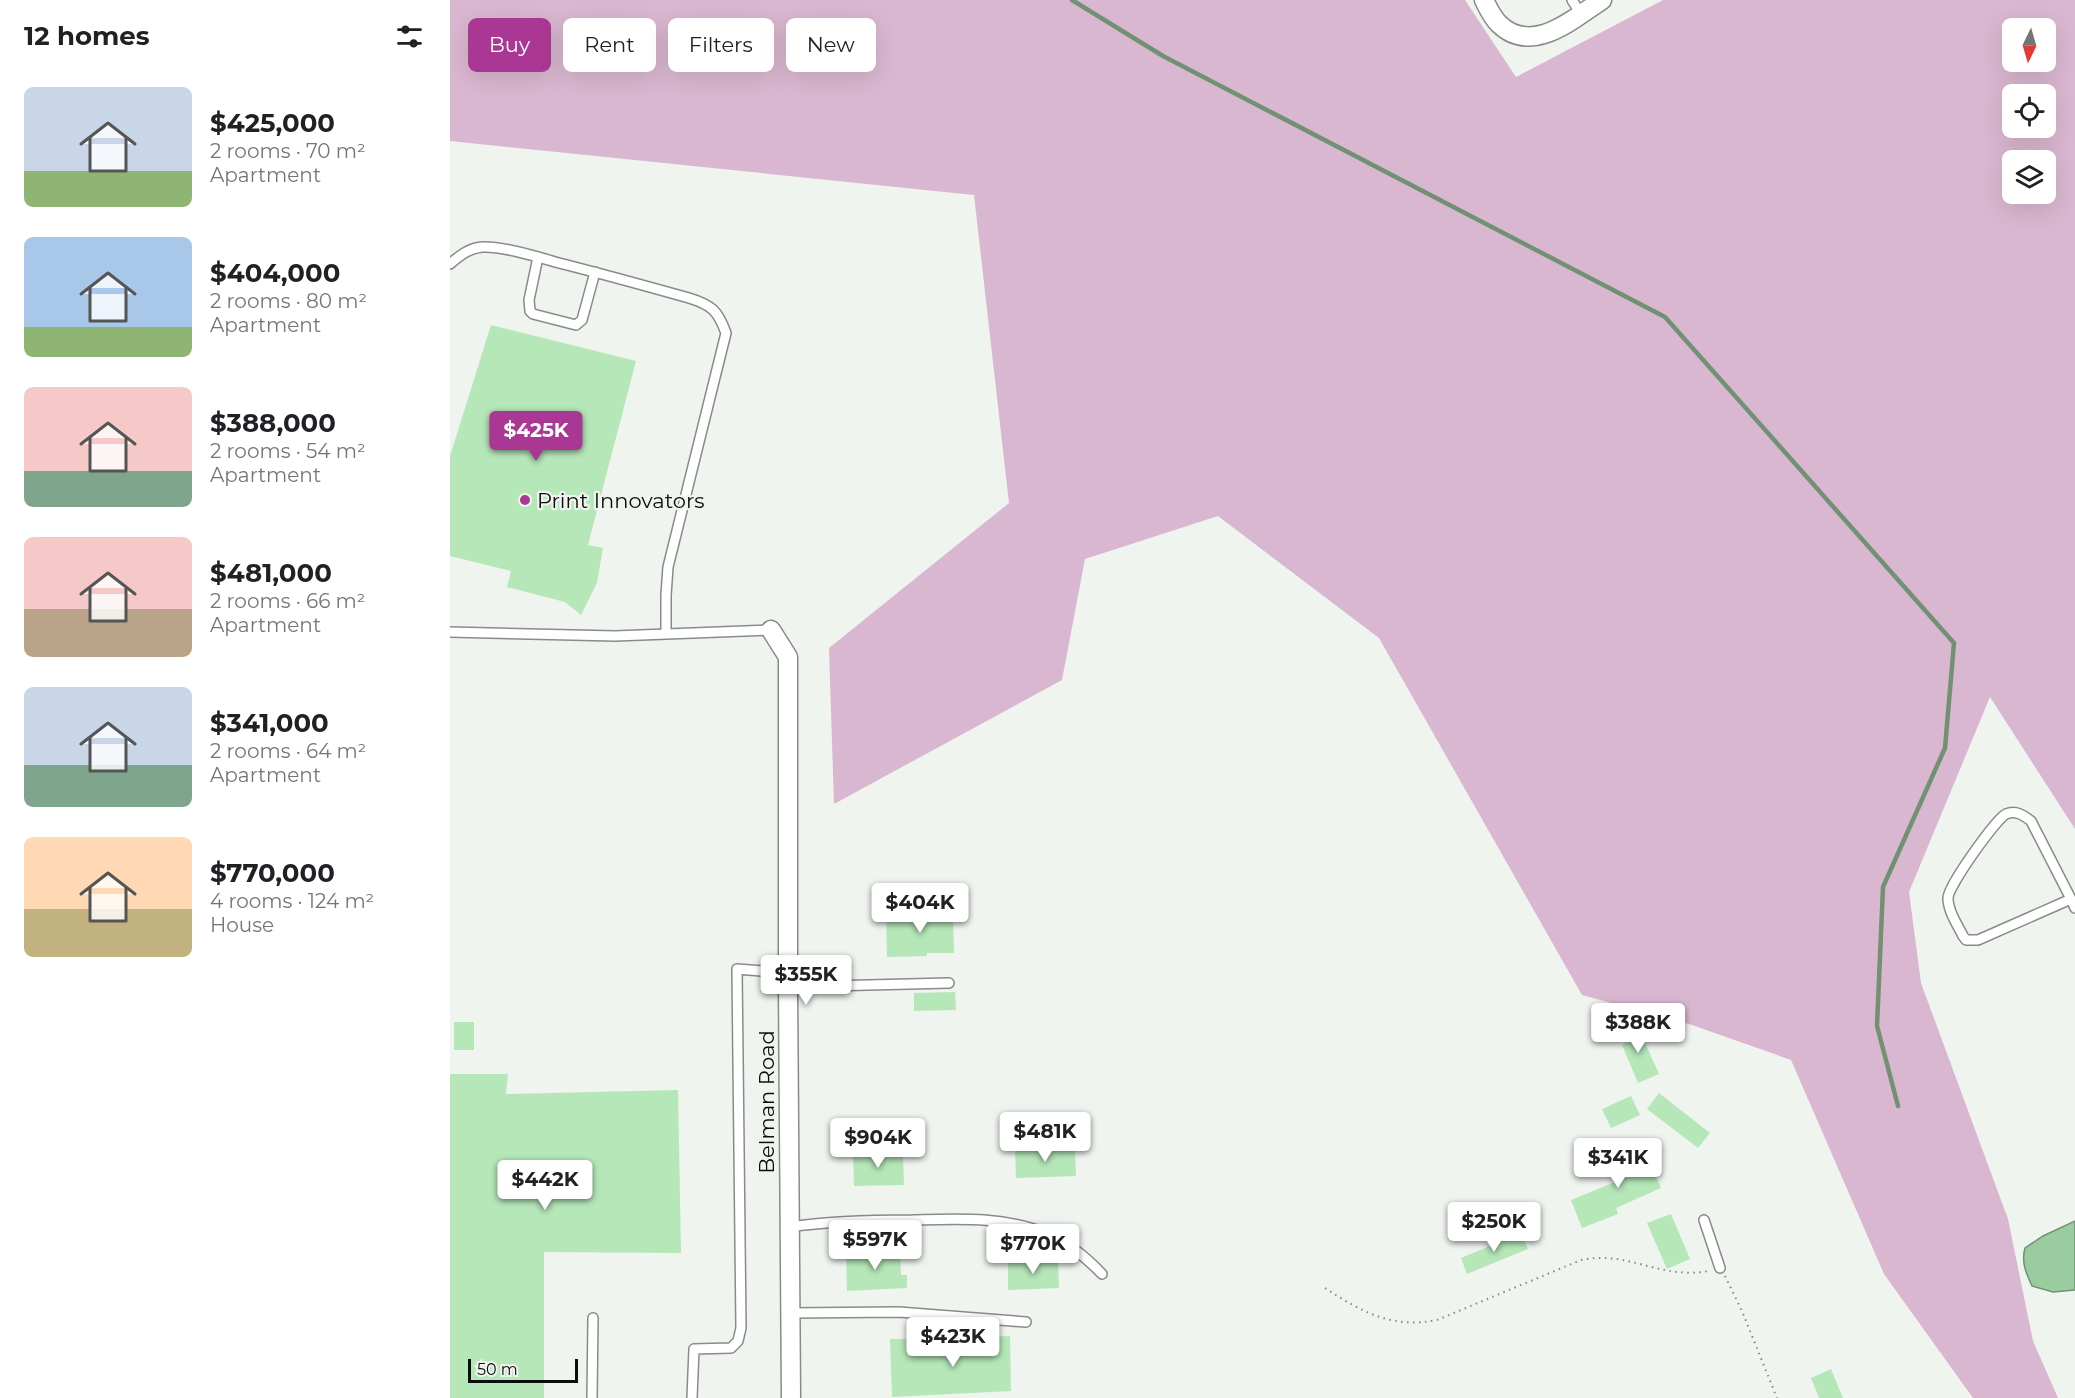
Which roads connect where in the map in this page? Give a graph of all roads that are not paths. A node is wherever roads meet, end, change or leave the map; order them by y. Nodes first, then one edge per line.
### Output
1 (1484, 0) edge
2 (1602, 0) edge
3 (1576, 7) edge
4 (538, 257) junction
5 (450, 264) edge
6 (595, 272) junction
7 (771, 630) joint
8 (450, 632) edge
9 (666, 633) junction
10 (2073, 903) edge
11 (788, 980) junction
12 (949, 983) dead end
13 (1704, 1220) dead end
14 (789, 1227) junction
15 (1720, 1269) road end
16 (1102, 1274) dead end
17 (790, 1313) junction
18 (593, 1318) dead end
19 (1026, 1322) dead end
20 (592, 1398) edge
21 (692, 1398) edge
22 (791, 1398) edge

1 - 3 street
2 - 3 street
4 - 5 lane
4 - 6 lane
4 - 6 lane
6 - 9 lane
7 - 9 lane
7 - 11 street, Belman Road
8 - 9 lane
10 - 10 lane
11 - 12 lane
11 - 14 street, Belman Road
11 - 21 lane
13 - 15 lane
14 - 16 lane
14 - 17 street, Belman Road
17 - 19 lane
17 - 22 street, Belman Road
18 - 20 lane

